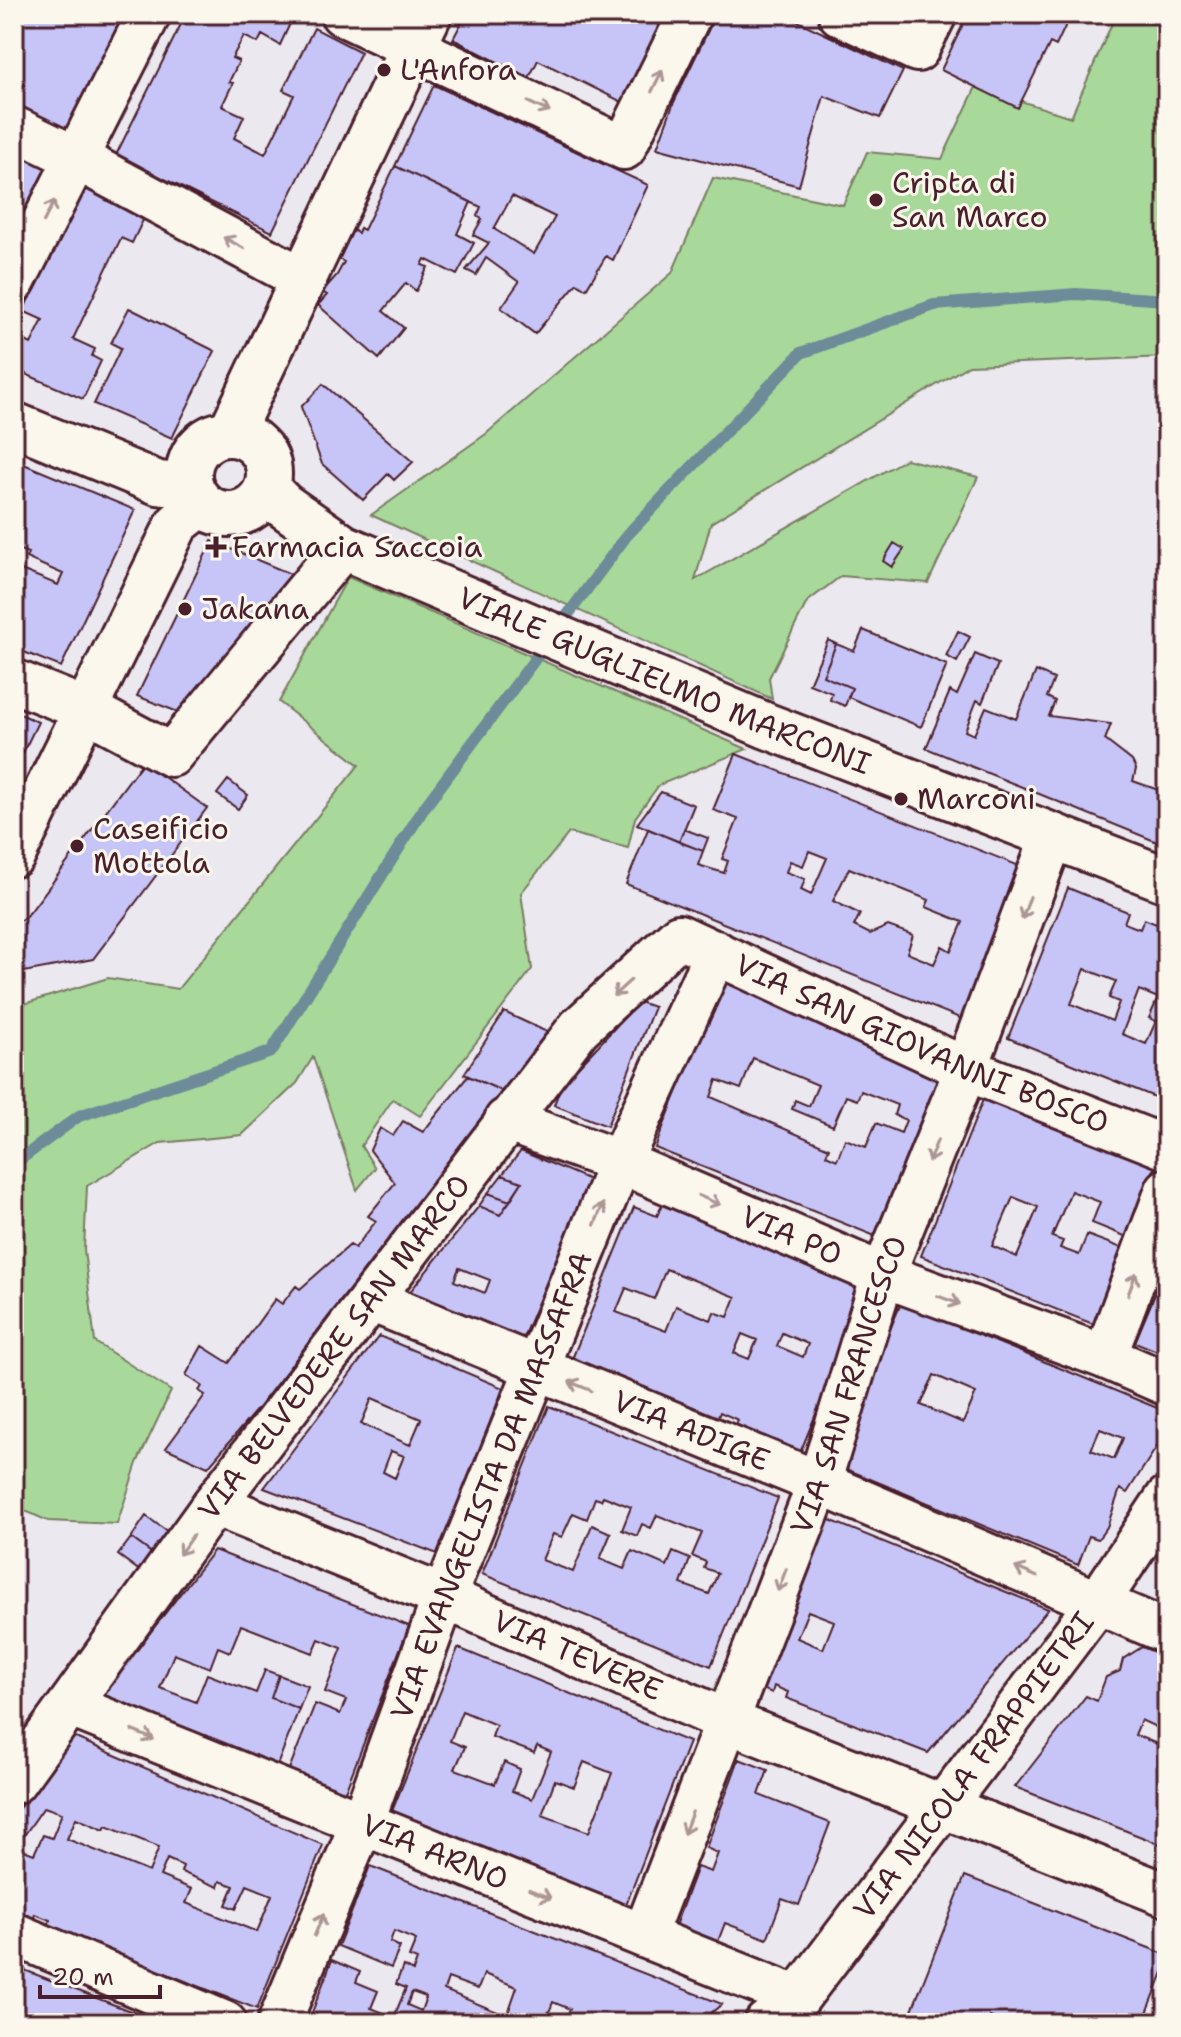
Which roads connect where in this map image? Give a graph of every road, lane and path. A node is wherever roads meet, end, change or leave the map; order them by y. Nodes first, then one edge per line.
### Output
1 (149, 14) edge
2 (342, 14) edge
3 (690, 14) edge
4 (840, 14) edge
5 (422, 31) edge
6 (926, 32) edge
7 (14, 128) edge
8 (76, 158) junction
9 (303, 279) junction
10 (14, 281) edge
11 (14, 424) edge
12 (230, 434) junction
13 (267, 489) junction
14 (196, 496) junction
15 (343, 547) junction
16 (14, 681) edge
17 (87, 710) junction
18 (1053, 835) junction
19 (14, 855) edge
20 (1167, 880) edge
21 (698, 944) junction
22 (966, 1069) junction
23 (506, 1120) junction
24 (1167, 1148) edge
25 (620, 1162) junction
26 (1167, 1190) edge
27 (883, 1275) junction
28 (371, 1300) junction
29 (1105, 1357) junction
30 (537, 1368) junction
31 (1167, 1384) edge
32 (819, 1483) junction
33 (1167, 1498) edge
34 (214, 1504) junction
35 (444, 1597) junction
36 (1098, 1602) junction
37 (1167, 1632) edge
38 (71, 1706) junction
39 (727, 1721) junction
40 (14, 1782) edge
41 (943, 1806) junction
42 (362, 1823) junction
43 (1167, 1895) edge
44 (14, 1934) edge
45 (644, 1936) junction
46 (782, 2011) edge
47 (225, 2023) edge
48 (279, 2023) edge

1 - 8 street
2 - 5 street
5 -> 3 street
4 - 6 street
5 - 9 main road
7 - 8 street
9 -> 8 street
10 -> 8 street
9 - 12 main road
11 - 14 street
12 - 13 main road
12 - 14 main road
13 - 14 main road
13 - 15 main road, VIALE GUGLIELMO MARCONI
14 - 17 street
15 - 17 street
15 - 18 main road, VIALE GUGLIELMO MARCONI
16 - 17 street
17 - 19 street
18 - 20 main road, VIALE GUGLIELMO MARCONI
18 -> 22 street, VIA SAN FRANCESCO
21 - 22 street, VIA SAN GIOVANNI BOSCO
21 -> 23 street, VIA BELVEDERE SAN MARCO
21 - 25 street, VIA EVANGELISTA DA MASSAFRA
22 - 24 street, VIA SAN GIOVANNI BOSCO
22 -> 27 street, VIA SAN FRANCESCO
23 - 25 street, VIA PO
23 - 28 street, VIA BELVEDERE SAN MARCO
25 -> 27 street, VIA PO
30 -> 25 street, VIA EVANGELISTA DA MASSAFRA
29 -> 26 street
27 -> 29 street, VIA PO
27 - 32 street, VIA SAN FRANCESCO
28 - 30 street, VIA ADIGE
28 - 34 street, VIA BELVEDERE SAN MARCO
29 - 31 street, VIA PO
32 -> 30 street, VIA ADIGE
30 - 35 street, VIA EVANGELISTA DA MASSAFRA
36 -> 32 street, VIA ADIGE
32 -> 39 street, VIA SAN FRANCESCO
33 - 36 street, VIA NICOLA FRAPPIETRI
34 - 35 street, VIA TEVERE
34 -> 38 street, VIA BELVEDERE SAN MARCO
35 - 39 street, VIA TEVERE
35 - 42 street, VIA EVANGELISTA DA MASSAFRA
36 - 37 street, VIA ADIGE
36 - 41 street, VIA NICOLA FRAPPIETRI
38 - 40 street, VIA BELVEDERE SAN MARCO
38 -> 42 street, VIA ARNO
39 - 41 street, VIA TEVERE
39 -> 45 street, VIA SAN FRANCESCO
41 - 43 street, VIA TEVERE
41 - 46 street, VIA NICOLA FRAPPIETRI
42 -> 45 street, VIA ARNO
48 -> 42 street, VIA EVANGELISTA DA MASSAFRA
44 - 47 street
45 - 46 street, VIA ARNO

